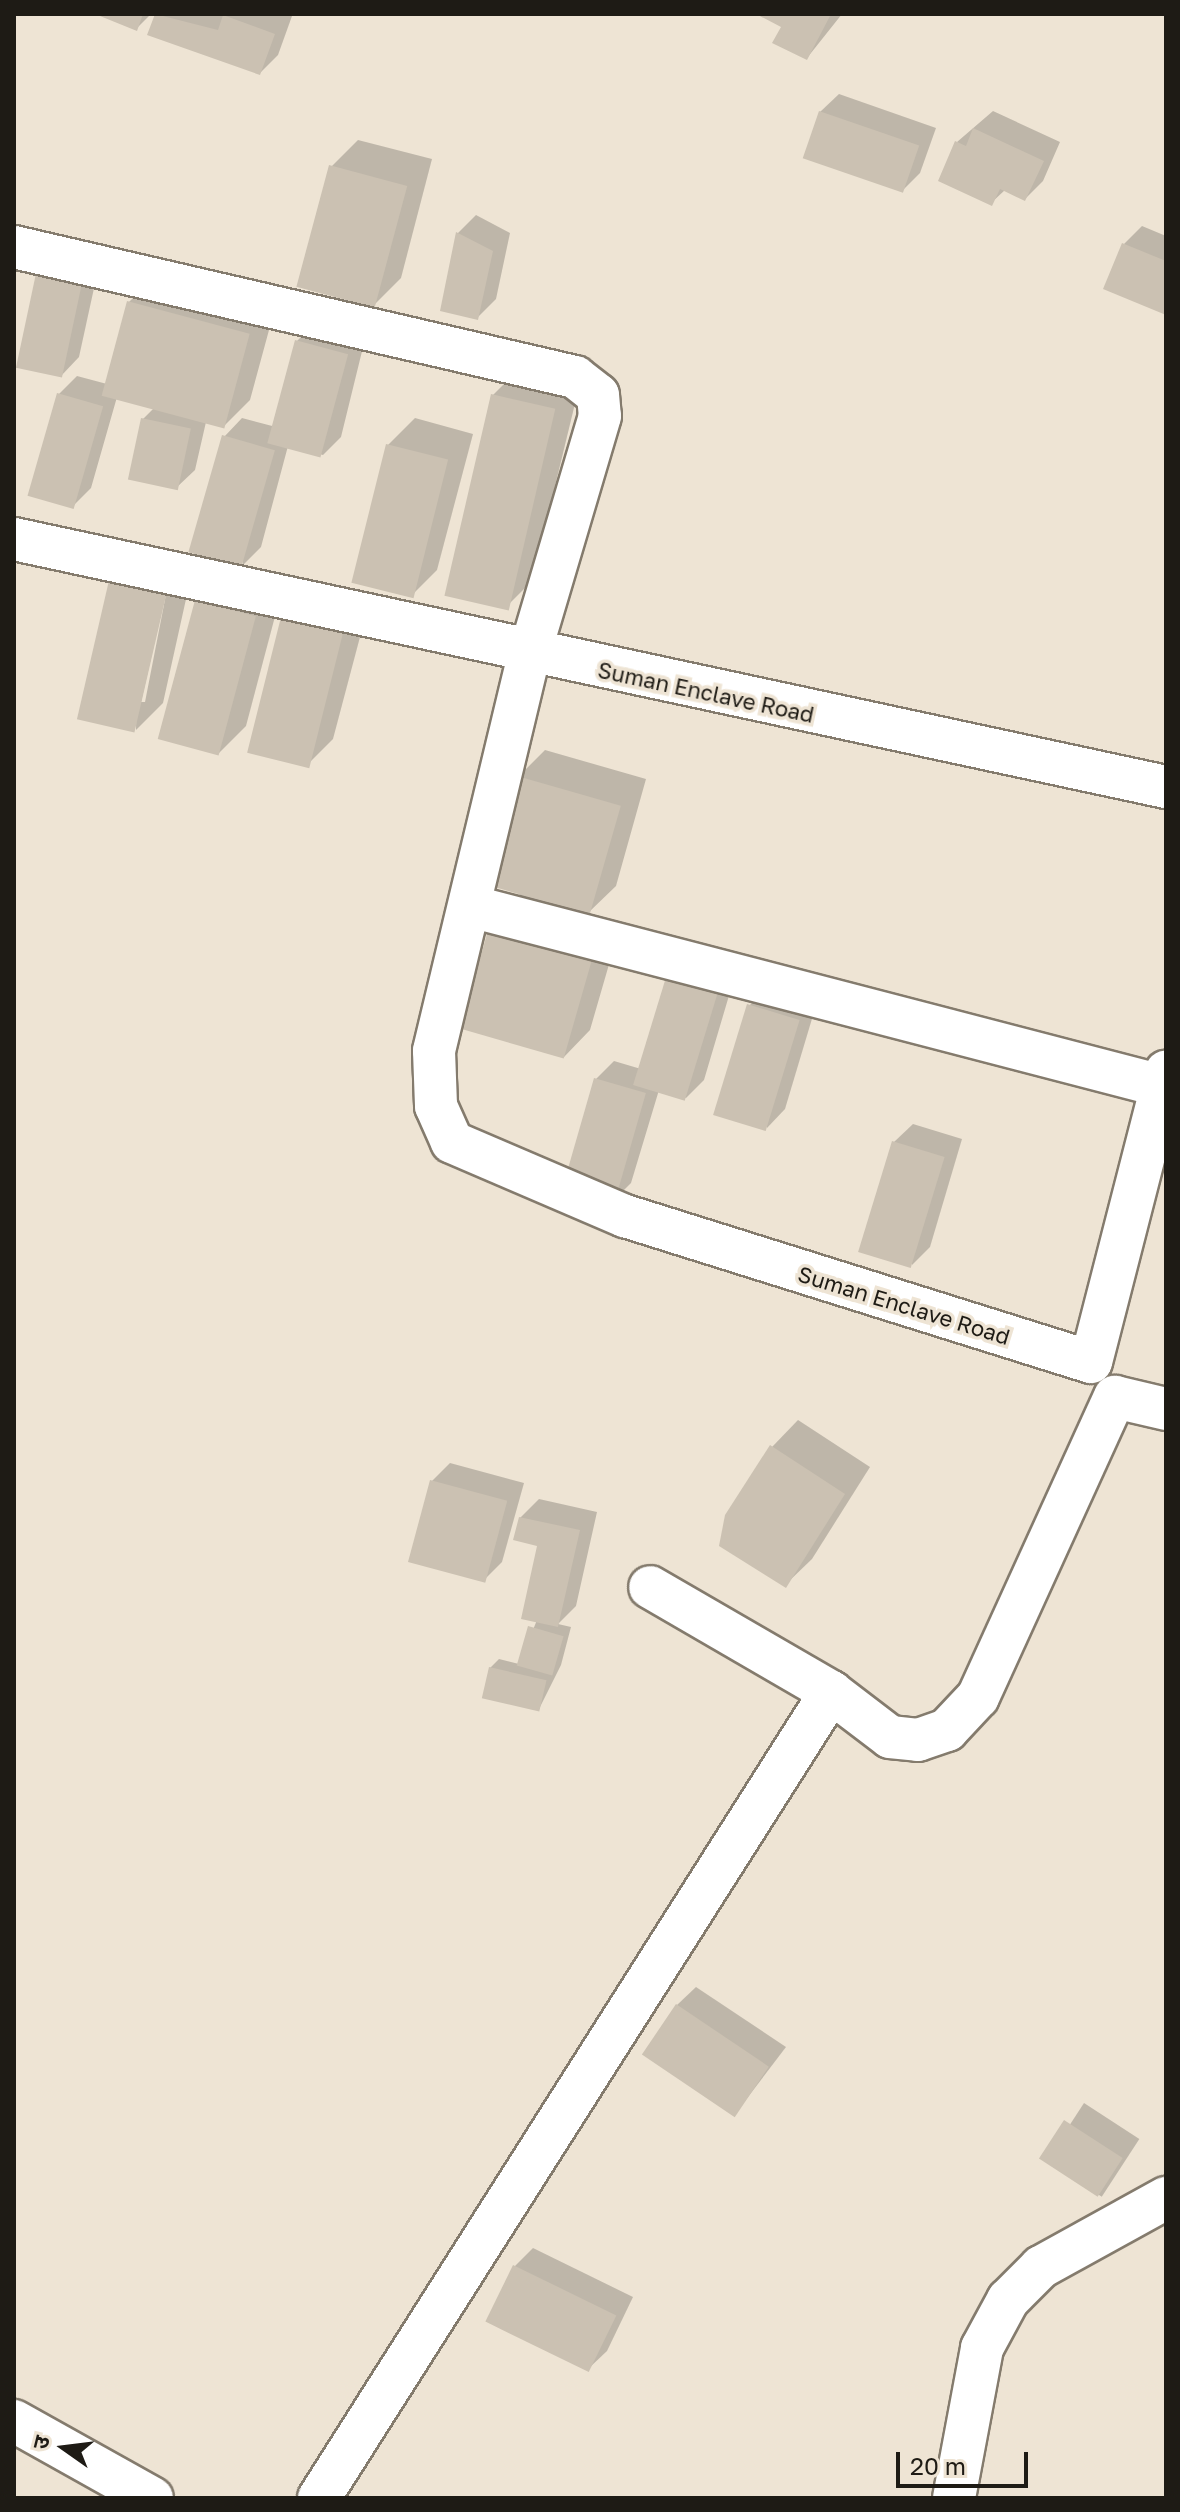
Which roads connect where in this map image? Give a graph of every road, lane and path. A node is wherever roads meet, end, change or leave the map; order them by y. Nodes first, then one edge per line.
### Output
1 (14, 247) edge
2 (14, 539) edge
3 (529, 655) junction
4 (1166, 787) edge
5 (470, 906) junction
6 (1164, 1079) edge
7 (1091, 1362) junction
8 (1115, 1397) junction
9 (1166, 1409) edge
10 (650, 1587) dead end
11 (831, 1692) junction
12 (1166, 2198) edge
13 (14, 2421) edge
14 (152, 2498) edge
15 (319, 2498) edge
16 (954, 2498) edge

1 - 3 street
2 - 3 street, Suman Enclave Road
3 - 4 street, Suman Enclave Road
3 - 5 street
5 - 6 street
5 - 7 street, Suman Enclave Road
6 - 7 street
7 - 8 street
8 - 9 street
8 - 11 street
10 - 11 street
11 - 15 street
12 - 16 street
13 - 14 street

